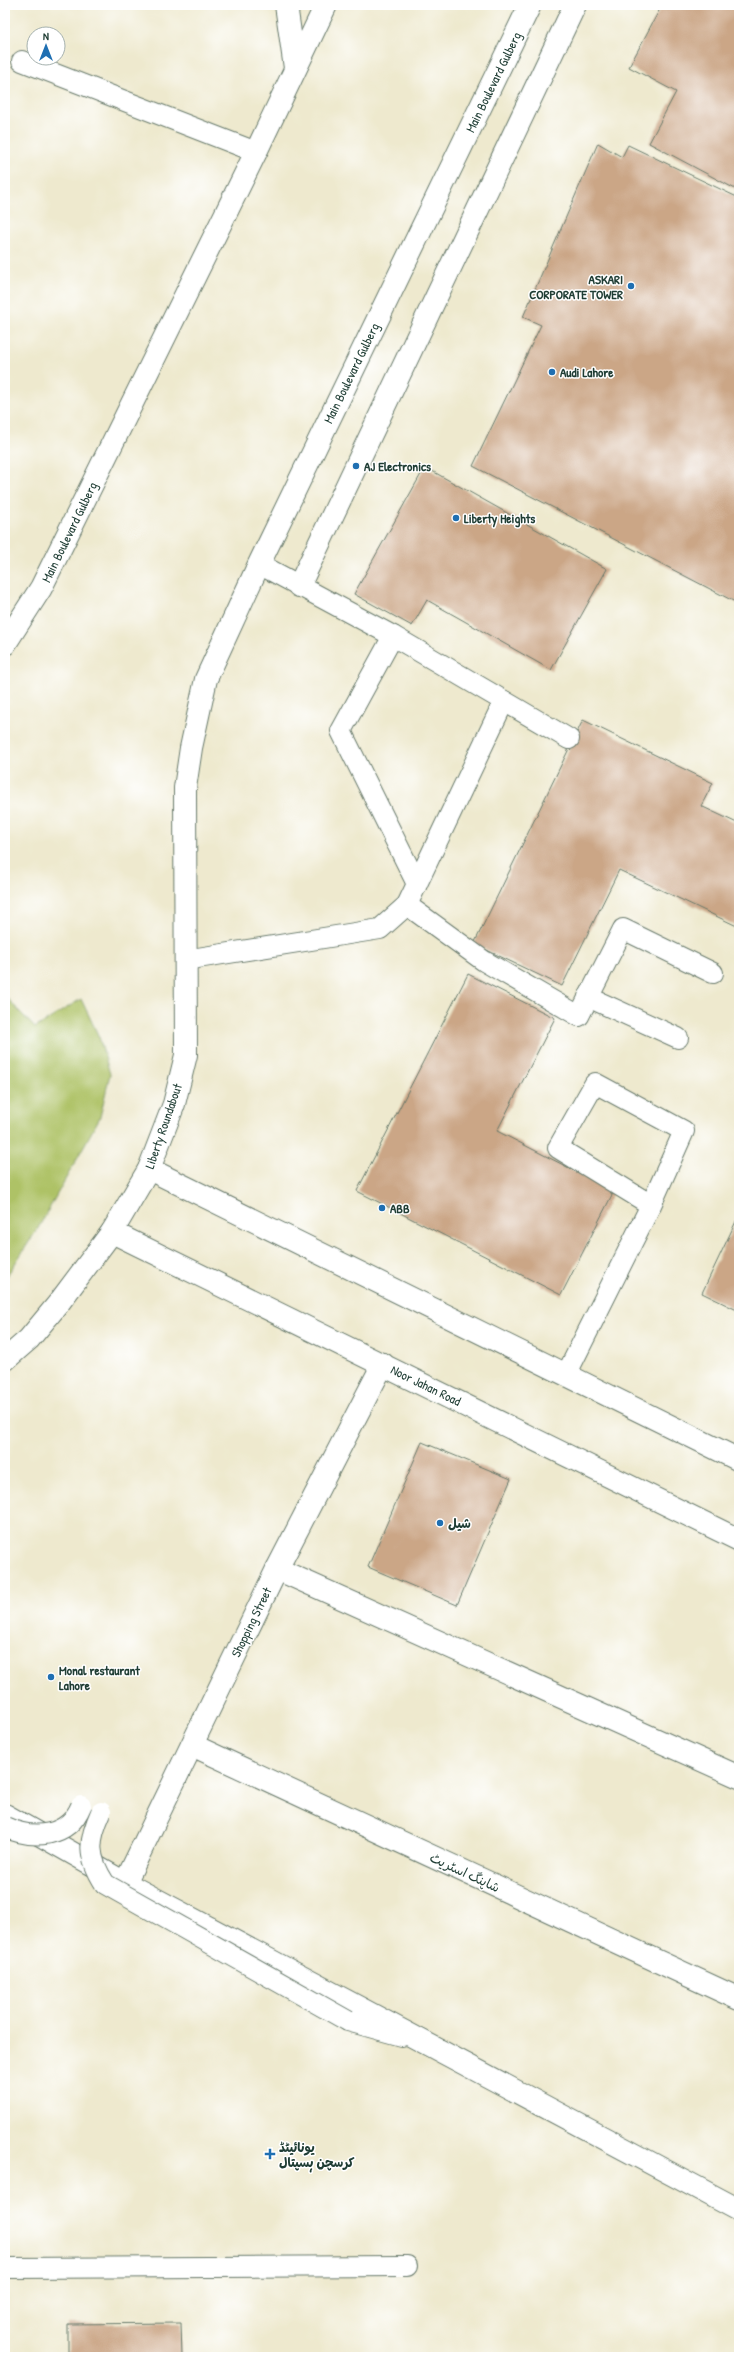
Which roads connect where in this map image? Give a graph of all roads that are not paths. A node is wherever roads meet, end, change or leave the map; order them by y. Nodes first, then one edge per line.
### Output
1 (286, 5) edge
2 (326, 5) edge
3 (530, 5) edge
4 (575, 5) edge
5 (22, 61) dead end
6 (295, 68) junction
7 (256, 152) junction
8 (259, 564) junction
9 (299, 586) junction
10 (393, 636) junction
11 (5, 644) edge
12 (504, 701) junction
13 (569, 739) dead end
14 (191, 748) joint
15 (417, 884) junction
16 (407, 905) junction
17 (185, 960) junction
18 (713, 973) dead end
19 (588, 997) junction
20 (678, 1038) dead end
21 (149, 1169) junction
22 (651, 1205) junction
23 (112, 1232) junction
24 (5, 1360) edge
25 (383, 1364) junction
26 (566, 1375) junction
27 (739, 1460) edge
28 (739, 1540) edge
29 (277, 1569) junction
30 (192, 1745) junction
31 (739, 1777) edge
32 (81, 1806) dead end
33 (101, 1812) dead end
34 (5, 1815) edge
35 (5, 1827) edge
36 (125, 1883) junction
37 (739, 2000) edge
38 (422, 2042) junction
39 (739, 2210) edge
40 (407, 2266) dead end
41 (5, 2268) edge

1 - 6 street
2 - 6 street, Main Boulevard Gulberg
3 - 8 street, Main Boulevard Gulberg
4 - 9 street
5 - 7 lane
6 - 7 street, Main Boulevard Gulberg
7 - 11 street, Main Boulevard Gulberg
8 - 9 lane
8 - 14 street, Main Boulevard Gulberg
9 - 10 lane
10 - 12 lane
10 - 15 lane
12 - 13 lane
12 - 15 lane
14 - 17 street, Liberty Roundabout
15 - 16 lane
16 - 17 lane
16 - 19 lane
17 - 21 street, Liberty Roundabout
18 - 19 lane
19 - 20 lane
21 - 23 street, Liberty Roundabout
21 - 26 street
22 - 22 lane
22 - 26 lane
23 - 24 street, Liberty Roundabout
23 - 25 street, Noor Jahan Road
25 - 28 street, Noor Jahan Road
25 - 29 street, Shopping Street
26 - 27 street
29 - 30 street, Shopping Street
29 - 31 street
30 - 36 street, Shopping Street
30 - 37 street, شاپنگ اسٹریٹ
32 - 35 lane, bridge
33 - 38 lane, bridge
34 - 36 street
36 - 38 street
38 - 39 street
40 - 41 lane

